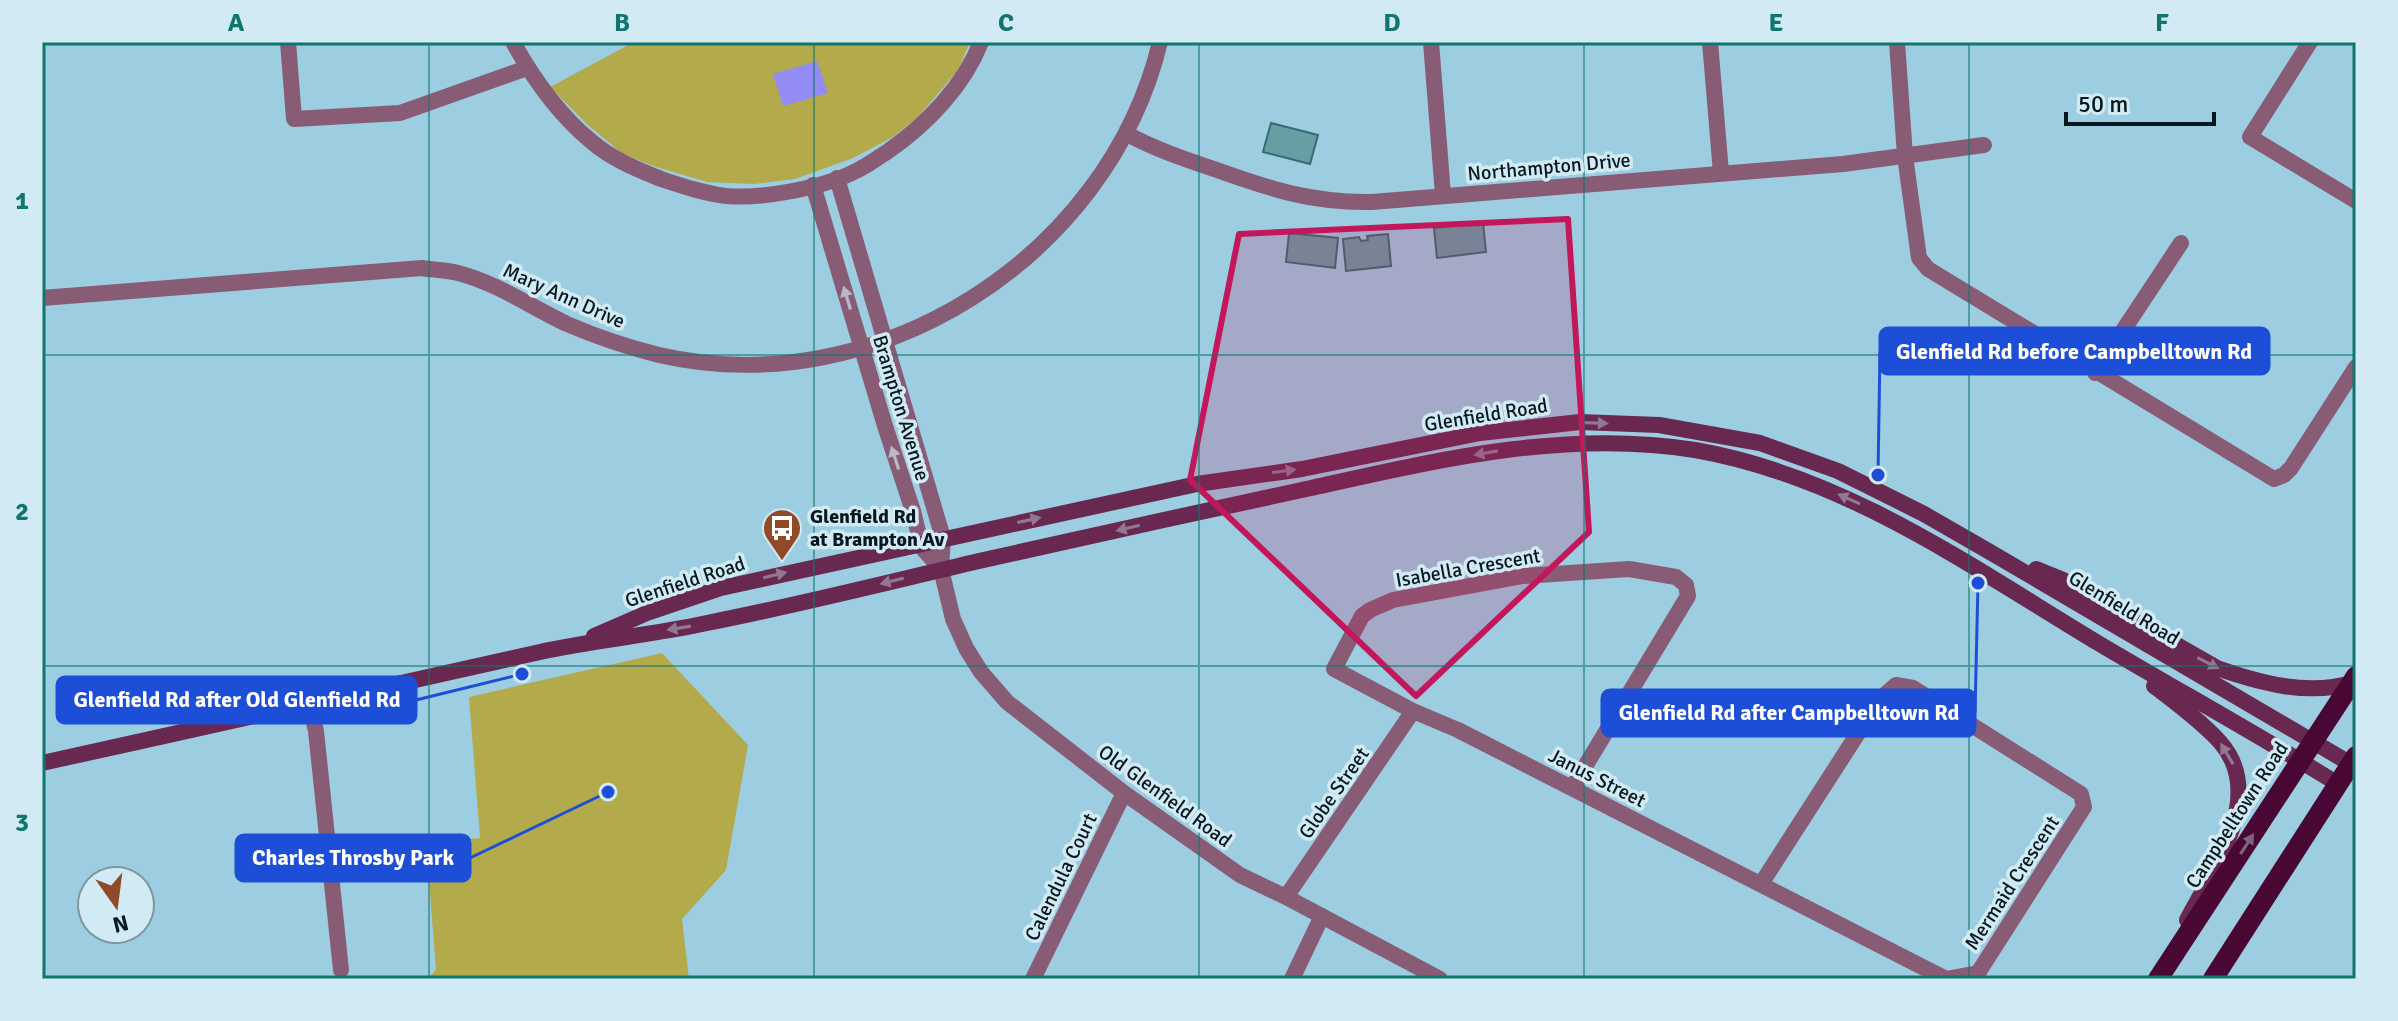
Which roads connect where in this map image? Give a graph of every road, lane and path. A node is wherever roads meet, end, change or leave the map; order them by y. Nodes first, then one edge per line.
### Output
1 (288, 42) edge
2 (513, 42) edge
3 (981, 42) edge
4 (1160, 42) edge
5 (1431, 42) edge
6 (1710, 42) edge
7 (1897, 42) edge
8 (2310, 42) edge
9 (527, 68) junction
10 (1127, 134) junction
11 (1984, 145) dead end
12 (1905, 156) junction
13 (1721, 173) junction
14 (837, 178) junction
15 (813, 185) junction
16 (1443, 195) junction
17 (2356, 201) edge
18 (2181, 243) dead end
19 (42, 298) edge
20 (885, 341) junction
21 (862, 347) junction
22 (2356, 367) edge
23 (2095, 373) junction
24 (943, 538) junction
25 (921, 543) junction
26 (1990, 552) junction
27 (941, 569) junction
28 (2092, 639) junction
29 (569, 646) junction
30 (2354, 680) edge
31 (309, 703) junction
32 (1413, 711) junction
33 (2313, 742) junction
34 (2354, 760) edge
35 (2301, 761) junction
36 (42, 763) edge
37 (2338, 784) junction
38 (1572, 788) junction
39 (1124, 793) junction
40 (1761, 884) junction
41 (1286, 897) junction
42 (1322, 916) junction
43 (341, 970) dead end
44 (1033, 979) edge
45 (1292, 979) edge
46 (1440, 979) edge
47 (2158, 979) edge
48 (2213, 979) edge

1 - 9 street
2 - 9 street
3 - 14 street
4 - 10 street, Mary Ann Drive
5 - 16 street
6 - 13 street
7 - 12 street
8 - 17 street
9 - 15 street
10 - 16 street, Northampton Drive
10 - 20 street, Mary Ann Drive
11 - 12 street, Northampton Drive
12 - 13 street, Northampton Drive
12 - 23 street
13 - 16 street, Northampton Drive
14 - 15 street
14 - 20 street, Brampton Avenue
21 -> 15 street, Brampton Avenue
18 - 23 street
19 - 21 street, Mary Ann Drive
20 - 21 street, Mary Ann Drive
20 - 24 street, Brampton Avenue
25 -> 21 street, Brampton Avenue
22 - 23 street
24 - 25 main road, Glenfield Road
24 -> 26 main road, Glenfield Road
24 - 27 street, Brampton Avenue
25 - 27 street, Brampton Avenue
29 -> 25 main road, Glenfield Road
26 -> 30 main road
26 - 33 main road, Glenfield Road
28 -> 27 main road, Glenfield Road
27 -> 29 main road, Glenfield Road
27 - 39 street, Old Glenfield Road
28 - 35 main road, Glenfield Road
47 -> 28 main road
29 - 31 main road, Glenfield Road
30 - 33 main road, Campbelltown Road
31 - 36 main road, Glenfield Road
31 - 43 street
32 - 38 street, Janus Street
32 - 38 street, Isabella Crescent
32 - 41 street, Globe Street
33 - 34 main road, Glenfield Road
33 - 35 main road, Campbelltown Road
34 - 37 main road
35 - 37 main road, Glenfield Road
47 -> 35 main road, Campbelltown Road
37 - 48 main road
38 - 40 street, Janus Street
39 - 41 street, Old Glenfield Road
39 - 44 street, Calendula Court
40 - 40 street, Mermaid Crescent
41 - 42 street, Old Glenfield Road
42 - 45 street
42 - 46 street, Old Glenfield Road

